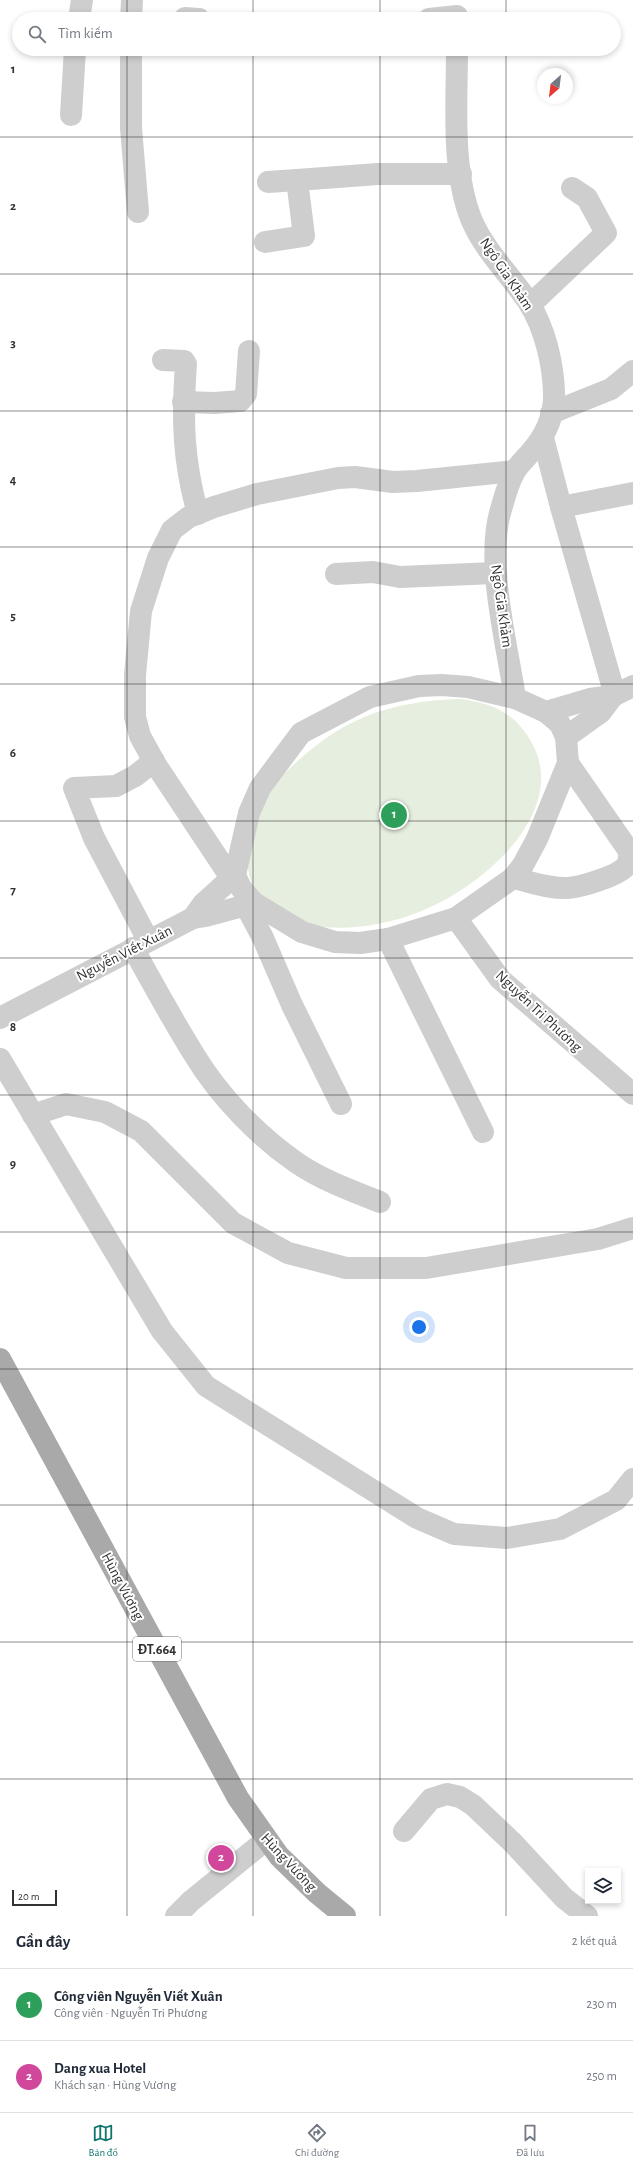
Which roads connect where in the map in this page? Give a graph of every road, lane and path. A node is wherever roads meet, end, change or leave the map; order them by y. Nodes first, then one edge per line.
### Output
1 (82, 0) edge
2 (132, 0) edge
3 (80, 12) edge
4 (131, 12) edge
5 (75, 56) edge
6 (131, 56) edge
7 (457, 56) edge
8 (71, 115) dead end
9 (460, 174) junction
10 (297, 180) junction
11 (268, 182) dead end
12 (572, 188) dead end
13 (138, 212) dead end
14 (265, 242) dead end
15 (530, 305) junction
16 (249, 351) dead end
17 (163, 360) dead end
18 (631, 376) edge
19 (183, 402) junction
20 (551, 413) junction
21 (543, 438) junction
22 (515, 471) junction
23 (633, 493) edge
24 (561, 507) junction
25 (198, 514) junction
26 (495, 573) junction
27 (336, 574) dead end
28 (620, 692) edge
29 (515, 698) junction
30 (546, 712) junction
31 (566, 737) junction
32 (154, 761) junction
33 (568, 763) junction
34 (631, 860) edge
35 (233, 877) junction
36 (513, 878) junction
37 (250, 904) junction
38 (192, 918) junction
39 (456, 918) junction
40 (388, 939) junction
41 (140, 944) junction
42 (0, 1018) edge
43 (0, 1059) edge
44 (633, 1094) edge
45 (341, 1104) dead end
46 (33, 1115) junction
47 (483, 1132) dead end
48 (380, 1202) dead end
49 (633, 1228) edge
50 (0, 1358) edge
51 (633, 1479) edge
52 (404, 1831) dead end
53 (266, 1840) junction
54 (176, 1916) edge
55 (345, 1916) edge
56 (587, 1916) edge

1 - 3 street
2 - 4 street
5 - 8 street
6 - 13 street
7 - 9 street, Ngô Gia Khảm
9 - 10 street
9 - 15 street, Ngô Gia Khảm
10 - 11 street
10 - 14 street
12 - 15 street
15 - 20 street, Ngô Gia Khảm
16 - 19 street
17 - 19 street
18 - 20 street
19 - 25 street
20 - 21 street, Ngô Gia Khảm
21 - 22 street, Ngô Gia Khảm
21 - 24 street
22 - 25 street
22 - 26 street, Ngô Gia Khảm
23 - 24 street
24 - 28 street
25 - 32 street
26 - 27 street
26 - 29 street, Ngô Gia Khảm
28 - 30 street
28 - 31 street
29 - 30 street
29 - 35 street
30 - 31 street
31 - 33 street
32 - 35 street
32 - 41 street
33 - 34 street
33 - 36 street
34 - 36 street
35 - 37 street
35 - 38 street
36 - 39 street
37 - 38 street, Nguyễn Viết Xuân
37 - 40 street
37 - 45 street
38 - 41 street, Nguyễn Viết Xuân
39 - 40 street
39 - 44 street, Nguyễn Tri Phương
40 - 47 street
41 - 42 street, Nguyễn Viết Xuân
41 - 48 street
43 - 46 street
46 - 49 street
46 - 51 street
50 - 53 main road, Hùng Vương / ĐT.664
52 - 56 street
53 - 54 street
53 - 55 main road, Hùng Vương / ĐT.664

